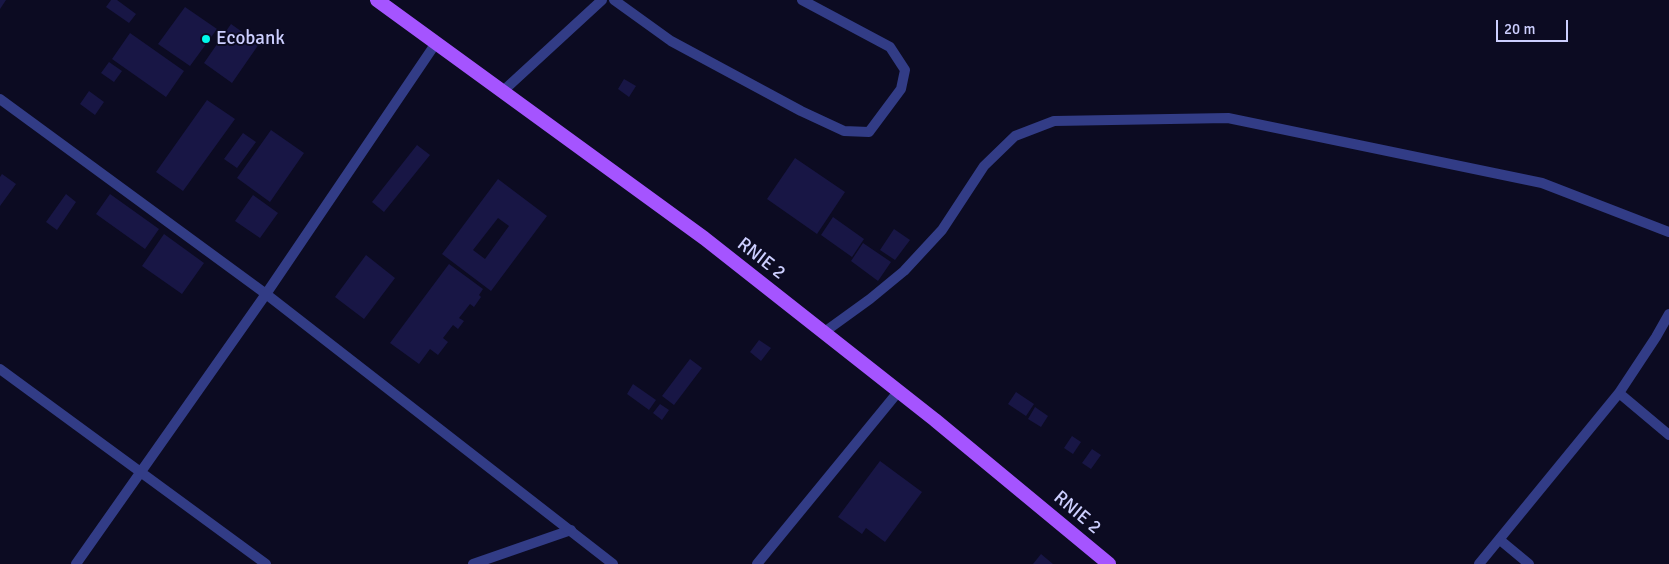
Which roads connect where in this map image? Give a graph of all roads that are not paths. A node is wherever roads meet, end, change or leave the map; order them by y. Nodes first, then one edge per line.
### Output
1 (376, 0) edge
2 (602, 0) edge
3 (614, 0) edge
4 (802, 0) edge
5 (436, 43) junction
6 (503, 92) junction
7 (0, 99) edge
8 (1669, 232) edge
9 (266, 294) junction
10 (1669, 314) edge
11 (823, 332) junction
12 (0, 369) edge
13 (898, 392) junction
14 (1618, 392) junction
15 (1669, 435) edge
16 (140, 473) junction
17 (571, 530) junction
18 (1500, 540) junction
19 (76, 564) edge
20 (266, 564) edge
21 (474, 564) edge
22 (613, 564) edge
23 (757, 564) edge
24 (1109, 564) edge
25 (1479, 564) edge
26 (1529, 564) edge

1 - 5 main road, RNIE 2 / RNIE 2
2 - 6 street
3 - 4 street
5 - 6 main road, RNIE 2 / RNIE 2
5 - 9 street
6 - 11 main road, RNIE 2 / RNIE 2
7 - 9 street
8 - 11 street
9 - 16 street
9 - 17 street
10 - 14 street
11 - 13 main road, RNIE 2 / RNIE 2
12 - 16 street
13 - 23 street
13 - 24 main road, RNIE 2 / RNIE 2
14 - 15 street
14 - 18 street
16 - 19 street
16 - 20 street
17 - 21 street
17 - 22 street
18 - 25 street
18 - 26 street

